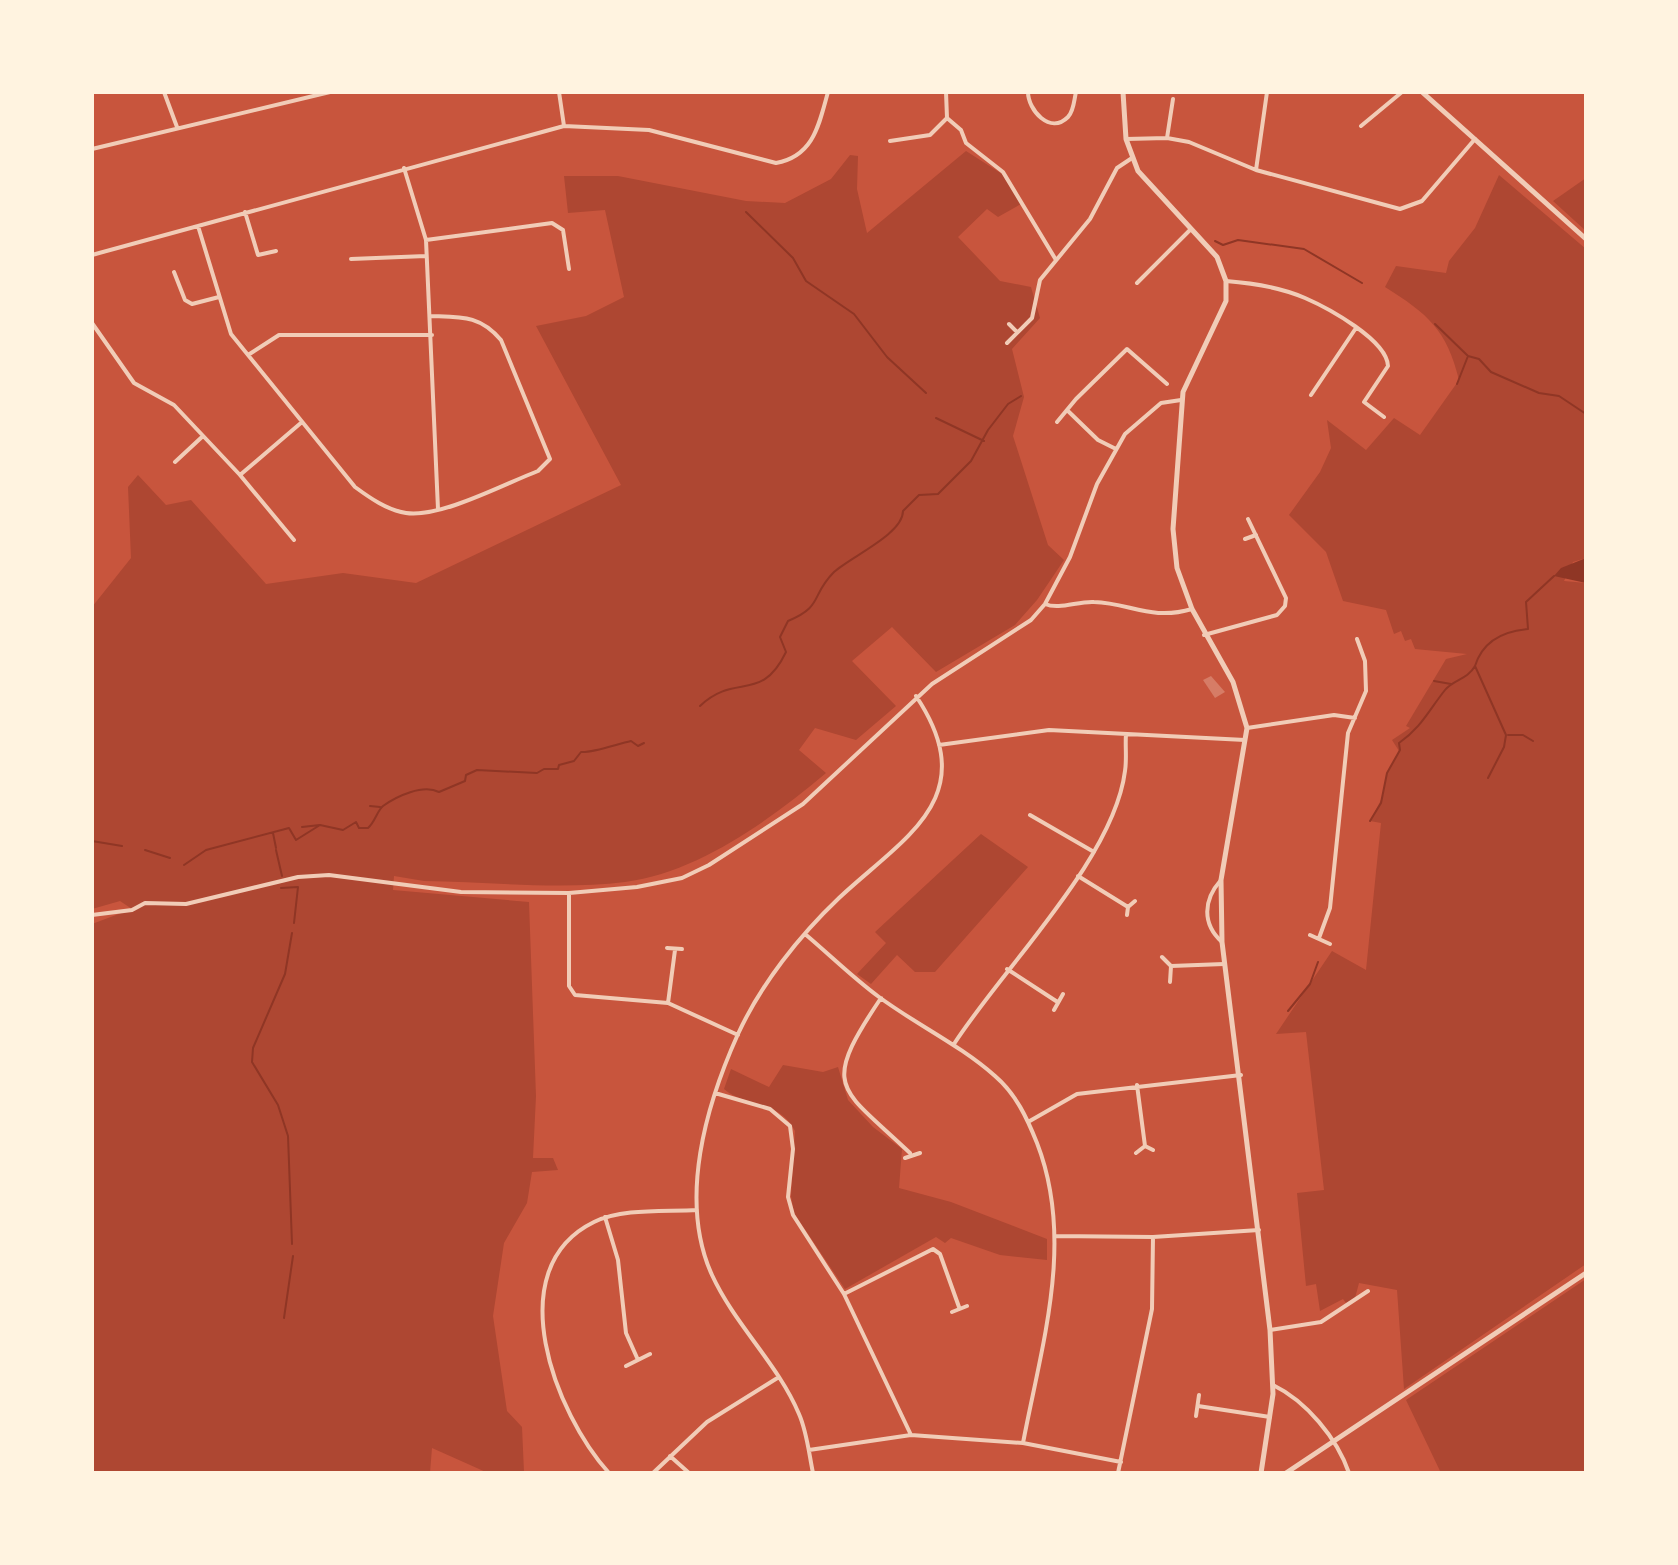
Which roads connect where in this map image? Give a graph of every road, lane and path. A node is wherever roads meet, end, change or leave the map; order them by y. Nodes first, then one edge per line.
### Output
1 (164, 92) edge
2 (330, 92) edge
3 (559, 92) edge
4 (828, 92) edge
5 (946, 92) edge
6 (1028, 92) edge
7 (1076, 92) edge
8 (1123, 92) edge
9 (1267, 92) edge
10 (1402, 92) edge
11 (1422, 92) edge
12 (1173, 99) dead end
13 (947, 118) junction
14 (564, 126) junction
15 (1361, 126) dead end
16 (177, 127) junction
17 (1167, 138) junction
18 (1126, 139) junction
19 (1475, 139) junction
20 (890, 141) dead end
21 (92, 149) edge
22 (1132, 158) junction
23 (404, 168) junction
24 (1256, 170) junction
25 (245, 212) junction
26 (198, 226) junction
27 (1191, 229) junction
28 (1586, 239) edge
29 (426, 240) junction
30 (276, 251) dead end
31 (92, 255) edge
32 (426, 256) junction
33 (351, 259) dead end
34 (1056, 260) junction
35 (569, 269) dead end
36 (174, 272) dead end
37 (1226, 281) junction
38 (1137, 283) dead end
39 (219, 297) junction
40 (431, 316) junction
41 (92, 323) edge
42 (1009, 324) dead end
43 (1356, 328) junction
44 (1017, 332) junction
45 (432, 335) junction
46 (1007, 343) dead end
47 (248, 355) junction
48 (1167, 384) dead end
49 (1311, 395) dead end
50 (1181, 400) junction
51 (1068, 411) junction
52 (1384, 417) dead end
53 (302, 422) junction
54 (1057, 422) dead end
55 (203, 436) junction
56 (1116, 449) junction
57 (175, 462) dead end
58 (240, 475) junction
59 (438, 509) junction
60 (1248, 519) dead end
61 (1256, 535) junction
62 (1245, 539) dead end
63 (294, 540) dead end
64 (1045, 604) junction
65 (1192, 609) junction
66 (1204, 635) junction
67 (1357, 639) dead end
68 (916, 696) junction
69 (1355, 718) junction
70 (1247, 728) junction
71 (1126, 734) junction
72 (1247, 741) junction
73 (939, 745) junction
74 (1030, 815) dead end
75 (1094, 852) junction
76 (1078, 876) junction
77 (1221, 880) junction
78 (569, 893) junction
79 (1135, 901) dead end
80 (1128, 907) junction
81 (92, 915) edge
82 (1127, 915) dead end
83 (805, 934) junction
84 (1310, 935) dead end
85 (1319, 938) junction
86 (1222, 942) junction
87 (1330, 944) dead end
88 (667, 948) dead end
89 (682, 949) dead end
90 (675, 950) junction
91 (1162, 957) dead end
92 (1225, 964) junction
93 (1171, 966) junction
94 (1007, 969) junction
95 (1170, 982) dead end
96 (1063, 994) dead end
97 (881, 998) junction
98 (1056, 1001) junction
99 (668, 1003) junction
100 (1054, 1010) dead end
101 (738, 1035) junction
102 (954, 1044) junction
103 (1241, 1075) junction
104 (1137, 1085) junction
105 (715, 1093) junction
106 (1028, 1122) junction
107 (1145, 1146) junction
108 (1153, 1150) dead end
109 (910, 1153) junction
110 (920, 1153) dead end
111 (1136, 1153) dead end
112 (905, 1158) dead end
113 (697, 1210) junction
114 (605, 1217) junction
115 (1259, 1230) junction
116 (1055, 1236) junction
117 (1153, 1237) junction
118 (1586, 1273) edge
119 (1368, 1291) dead end
120 (844, 1294) junction
121 (1360, 1298) junction
122 (1366, 1304) dead end
123 (967, 1306) dead end
124 (959, 1307) junction
125 (952, 1312) dead end
126 (1270, 1330) junction
127 (650, 1354) dead end
128 (638, 1360) junction
129 (626, 1366) dead end
130 (779, 1377) junction
131 (1273, 1385) junction
132 (1199, 1395) dead end
133 (1198, 1406) junction
134 (1196, 1416) dead end
135 (1270, 1417) junction
136 (911, 1435) junction
137 (1334, 1441) junction
138 (1023, 1443) junction
139 (809, 1450) junction
140 (670, 1456) junction
141 (1121, 1462) junction
142 (609, 1473) edge
143 (653, 1473) edge
144 (689, 1473) edge
145 (813, 1473) edge
146 (1118, 1473) edge
147 (1261, 1473) edge
148 (1286, 1473) edge
149 (1349, 1473) edge

1 - 16 street
2 - 16 street
3 - 14 street
4 - 14 street
5 - 13 street
6 - 7 street
8 - 18 street
9 - 24 street
10 - 15 street
11 - 19 street
12 - 17 street
13 - 20 street
13 - 34 street
14 - 23 street
16 - 21 street
17 - 18 street
17 - 24 street
18 - 22 street
19 - 24 street
19 - 28 street
22 - 27 street
22 - 34 street
23 - 25 street
23 - 29 street
25 - 26 street
25 - 30 street
26 - 31 street
26 - 39 street
27 - 37 street
27 - 38 street
29 - 32 street
29 - 35 street
32 - 33 street
32 - 40 street
34 - 44 street
36 - 39 street
37 - 43 street
37 - 50 street
39 - 47 street
40 - 45 street
40 - 59 street
41 - 55 street
42 - 44 street
43 - 49 street
43 - 52 street
44 - 46 street
45 - 47 street
45 - 59 street
47 - 53 street
48 - 51 street
50 - 56 street
50 - 65 street
51 - 54 street
51 - 56 street
53 - 58 street
53 - 59 street
55 - 57 street
55 - 58 street
56 - 64 street
58 - 63 street
60 - 61 street
61 - 62 street
61 - 66 street
64 - 65 street
64 - 68 street
65 - 66 street
66 - 70 street
67 - 69 street
68 - 73 street
68 - 78 street
69 - 70 street
69 - 85 street
70 - 72 street
71 - 72 street
71 - 73 street
71 - 75 street
72 - 77 street
73 - 83 street
74 - 75 street
75 - 76 street
76 - 80 street
76 - 94 street
77 - 86 street
77 - 86 street
78 - 81 street
78 - 99 street
79 - 80 street
80 - 82 street
83 - 97 street
83 - 101 street
84 - 85 street
85 - 87 street
86 - 92 street
88 - 90 street
89 - 90 street
90 - 99 street
91 - 93 street
92 - 93 street
92 - 103 street
93 - 95 street
94 - 98 street
94 - 102 street
96 - 98 street
97 - 102 street
97 - 109 street
98 - 100 street
99 - 101 street
101 - 105 street
102 - 106 street
103 - 104 street
103 - 115 street
104 - 106 street
104 - 107 street
105 - 113 street
105 - 120 street
106 - 116 street
107 - 108 street
107 - 111 street
109 - 110 street
109 - 112 street
113 - 114 street
113 - 130 street
114 - 128 street
114 - 142 street
115 - 117 street
115 - 126 street
116 - 117 street
116 - 138 street
117 - 141 street
118 - 137 street
119 - 121 street
120 - 124 street
120 - 136 street
121 - 122 street
121 - 126 street
123 - 124 street
124 - 125 street
126 - 131 street
127 - 128 street
128 - 129 street
130 - 139 street
130 - 140 street
131 - 135 street
131 - 137 street
132 - 133 street
133 - 134 street
133 - 135 street
135 - 147 street
136 - 138 street
136 - 139 street
137 - 148 street
137 - 149 street
138 - 141 street
139 - 145 street
140 - 143 street
140 - 144 street
141 - 146 street

